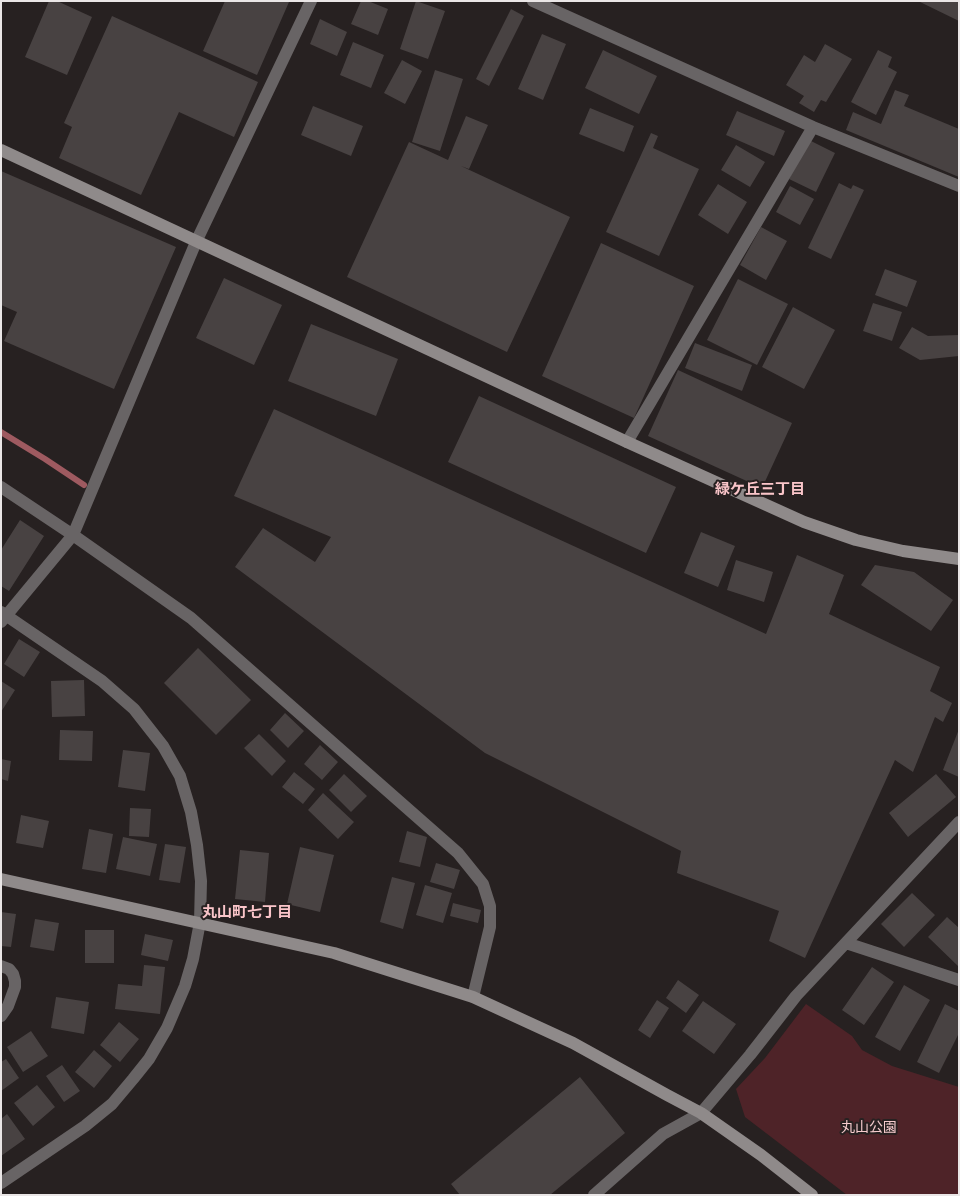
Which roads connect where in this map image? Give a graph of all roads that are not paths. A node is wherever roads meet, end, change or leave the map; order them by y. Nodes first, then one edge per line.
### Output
1 (312, 1) edge
2 (533, 1) edge
3 (813, 127) junction
4 (1, 150) edge
5 (959, 186) edge
6 (196, 242) junction
7 (627, 442) junction
8 (1, 487) edge
9 (73, 535) junction
10 (959, 559) edge
11 (3, 617) edge
12 (959, 822) edge
13 (1, 879) edge
14 (200, 922) junction
15 (846, 943) junction
16 (1, 966) edge
17 (959, 980) edge
18 (473, 998) junction
19 (1, 1016) edge
20 (701, 1113) junction
21 (1, 1184) edge
22 (594, 1195) edge
23 (812, 1195) edge

1 - 6 street
2 - 3 street
3 - 5 street
3 - 7 street
4 - 6 street
6 - 7 street
6 - 9 street
7 - 10 street
8 - 9 street
9 - 11 street
9 - 18 street
11 - 14 street
12 - 15 street
13 - 14 street
14 - 18 street
14 - 21 street
15 - 17 street
15 - 20 street
16 - 19 street
18 - 20 street
20 - 22 street
20 - 23 street

